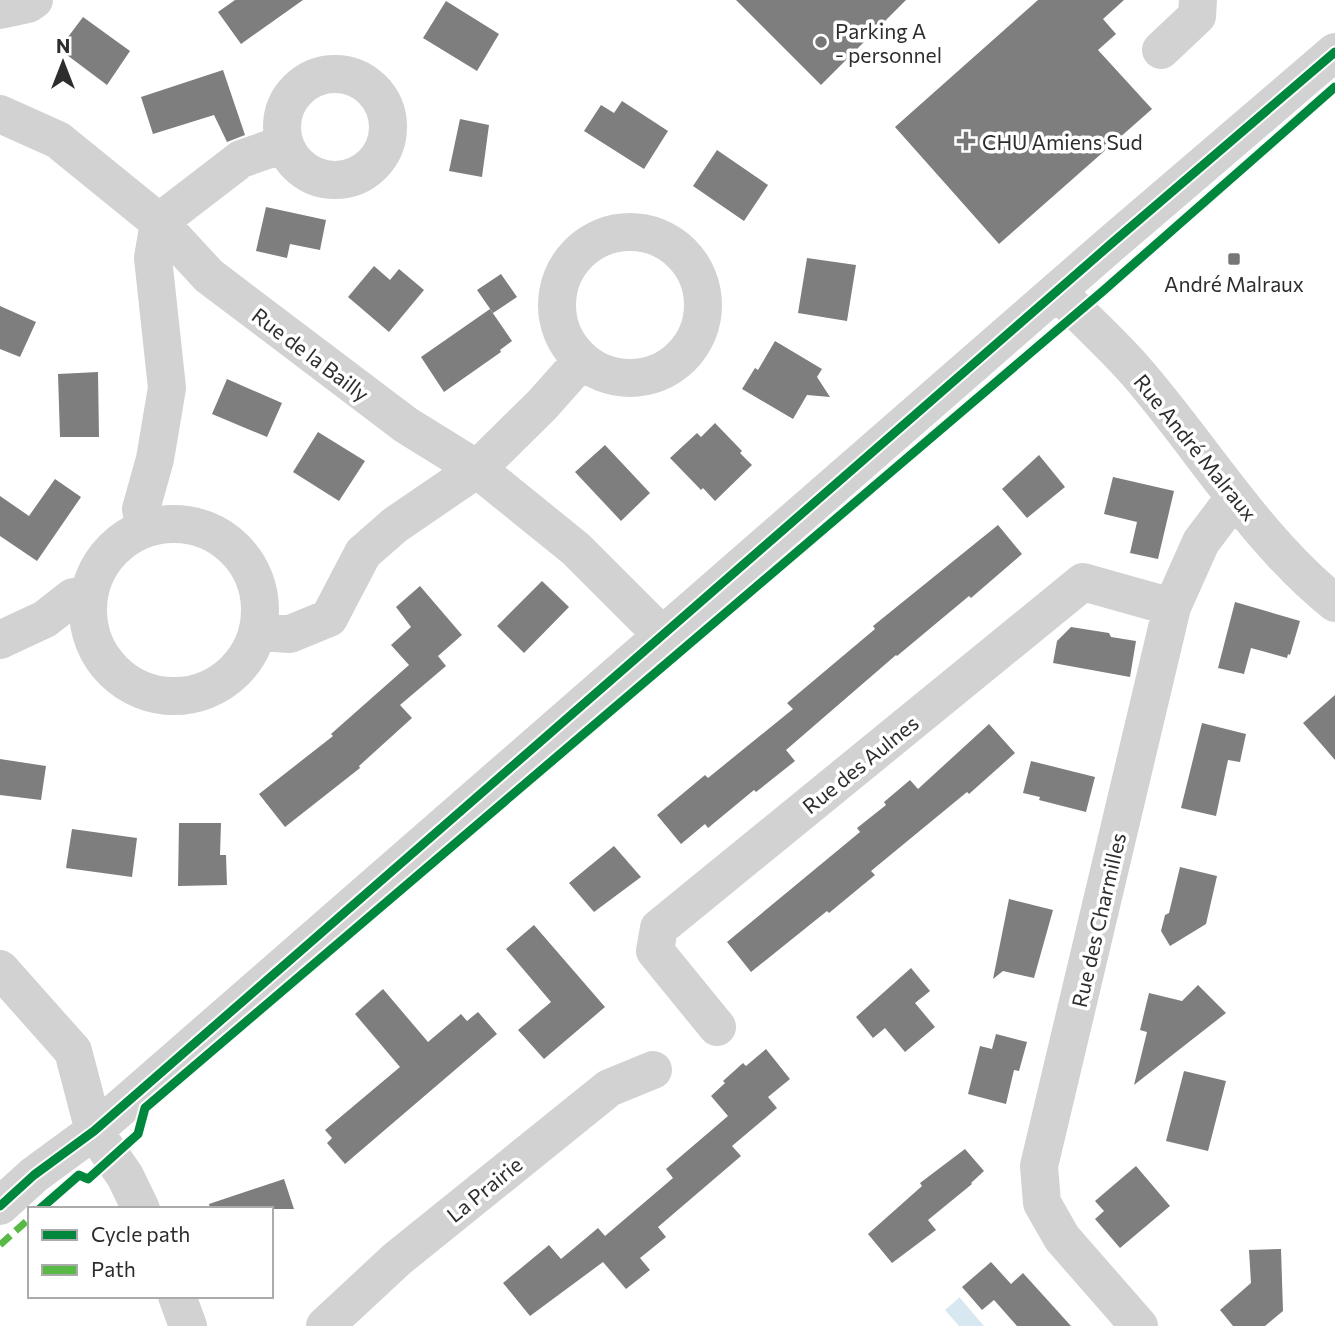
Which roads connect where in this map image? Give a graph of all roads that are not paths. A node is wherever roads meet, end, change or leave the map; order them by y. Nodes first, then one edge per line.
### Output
1 (34, 0) edge
2 (1198, 0) edge
3 (0, 10) edge
4 (1161, 50) dead end
5 (1335, 52) edge
6 (0, 114) edge
7 (284, 144) dead end
8 (159, 222) junction
9 (1058, 291) junction
10 (582, 360) dead end
11 (477, 469) junction
12 (1234, 498) junction
13 (145, 528) junction
14 (88, 595) junction
15 (1335, 603) edge
16 (1172, 607) junction
17 (259, 632) junction
18 (663, 636) junction
19 (0, 640) edge
20 (0, 969) edge
21 (717, 1027) dead end
22 (653, 1070) dead end
23 (94, 1131) junction
24 (0, 1206) edge
25 (140, 1207) edge
26 (178, 1298) edge
27 (188, 1326) edge
28 (325, 1326) edge
29 (1139, 1326) edge

1 - 3 street
2 - 4 street
5 - 9 street
6 - 8 street, Rue de la Bailly
7 - 8 street
8 - 11 street, Rue de la Bailly
8 - 13 street
9 - 12 street, Rue André Malraux
9 - 18 street
10 - 11 street
11 - 17 street
11 - 18 street, Rue de la Bailly
12 - 15 street, Rue André Malraux
12 - 16 street, Rue des Charmilles
13 - 14 street
13 - 17 street
14 - 17 street
14 - 19 street
16 - 21 street, Rue des Aulnes
16 - 29 street, Rue des Charmilles
18 - 23 street
20 - 23 street
22 - 28 street, La Prairie
23 - 24 street
23 - 25 street
26 - 27 street

